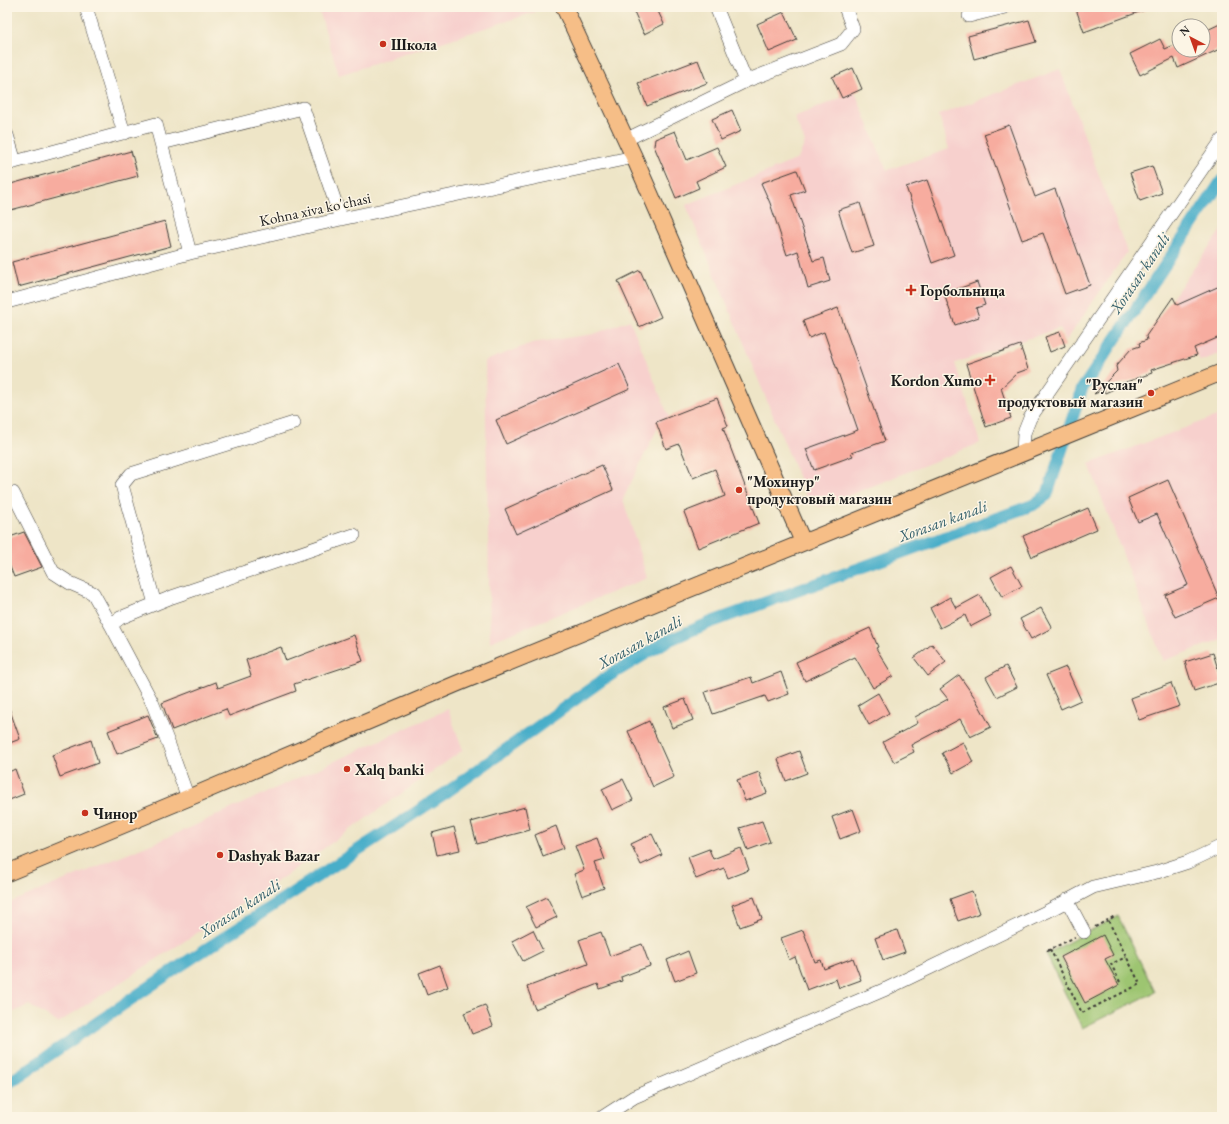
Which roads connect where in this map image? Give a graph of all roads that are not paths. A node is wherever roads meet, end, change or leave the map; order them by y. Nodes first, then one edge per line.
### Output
1 (86, 7) edge
2 (564, 7) edge
3 (716, 7) edge
4 (845, 7) edge
5 (1005, 7) edge
6 (969, 16) dead end
7 (746, 81) junction
8 (124, 133) junction
9 (7, 135) edge
10 (626, 140) junction
11 (1222, 140) edge
12 (162, 143) junction
13 (634, 157) junction
14 (11, 163) edge
15 (341, 219) junction
16 (190, 253) junction
17 (7, 302) edge
18 (1222, 372) edge
19 (294, 423) dead end
20 (1023, 453) junction
21 (13, 493) dead end
22 (354, 535) dead end
23 (803, 542) junction
24 (155, 604) junction
25 (111, 626) junction
26 (188, 798) junction
27 (1222, 846) edge
28 (7, 873) edge
29 (1067, 900) junction
30 (1084, 932) dead end
31 (603, 1117) edge

1 - 8 street
2 - 10 main road
3 - 7 street
4 - 7 street
5 - 6 street
7 - 10 street
8 - 12 street
8 - 14 street
9 - 14 street
10 - 13 main road
11 - 20 street
12 - 15 street
12 - 16 street
13 - 15 street, Kohna xiva ko'chasi
13 - 23 main road
15 - 16 street, Kohna xiva ko'chasi
16 - 17 street, Kohna xiva ko'chasi
18 - 20 main road
19 - 24 street
20 - 23 main road
21 - 25 street
22 - 24 street
23 - 26 main road
24 - 25 street
25 - 26 street
26 - 28 main road
27 - 29 street
29 - 30 street
29 - 31 street

